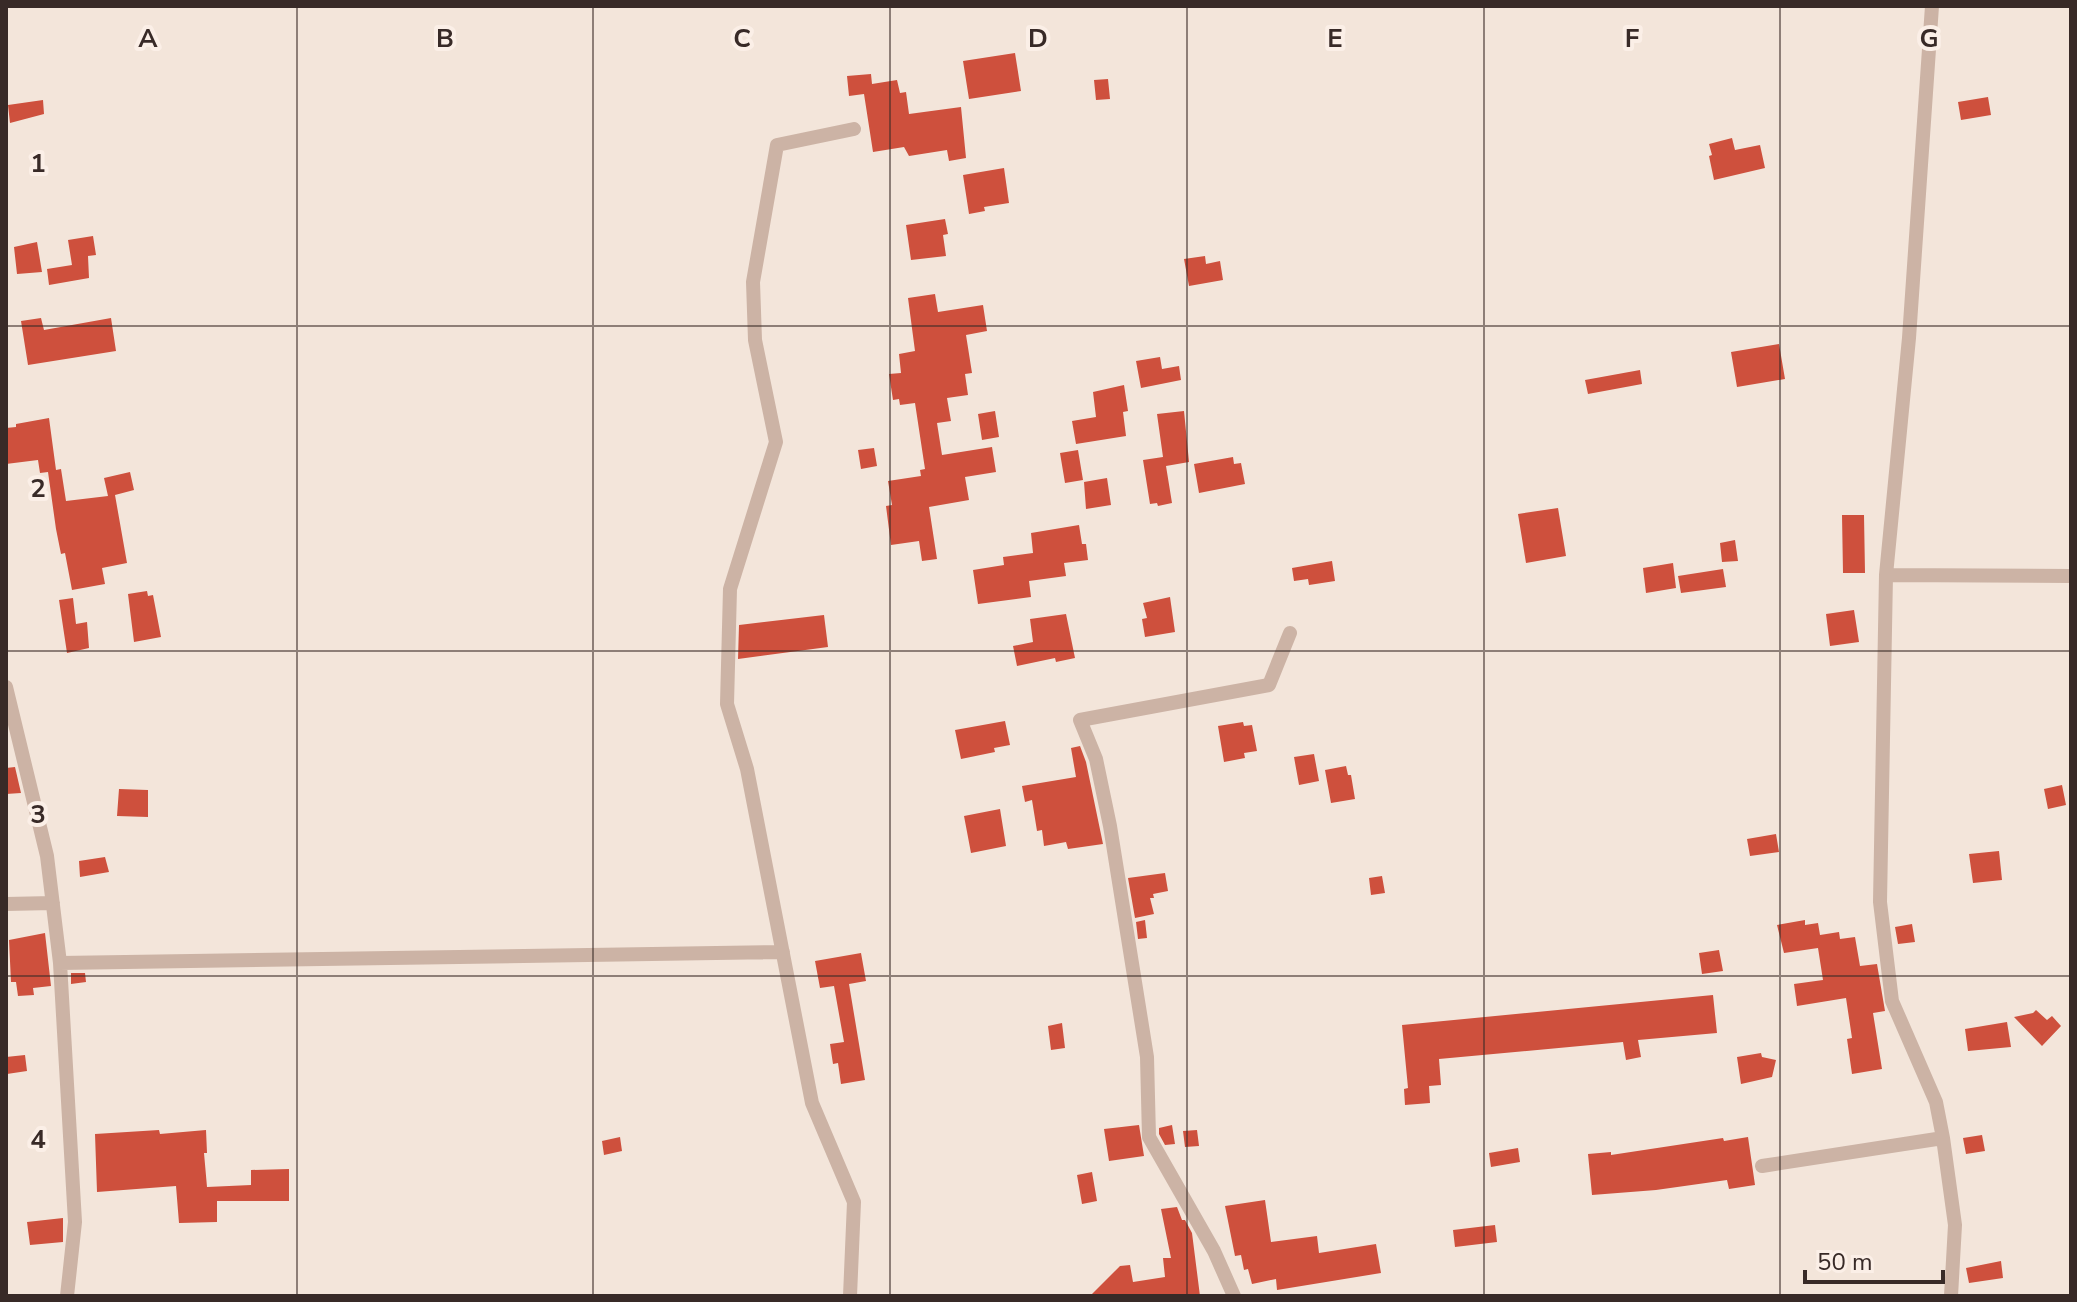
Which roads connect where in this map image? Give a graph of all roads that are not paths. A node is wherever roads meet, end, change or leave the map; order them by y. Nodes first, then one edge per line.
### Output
1 (1932, 6) edge
2 (854, 129) dead end
3 (1886, 575) junction
4 (2071, 576) edge
5 (1290, 633) dead end
6 (6, 687) edge
7 (53, 903) junction
8 (6, 904) edge
9 (783, 952) junction
10 (60, 963) junction
11 (1943, 1138) junction
12 (1762, 1166) dead end
13 (67, 1296) edge
14 (850, 1296) edge
15 (1234, 1296) edge
16 (1951, 1296) edge

1 - 3 street
2 - 9 street
3 - 4 street
3 - 11 street
5 - 15 street
6 - 7 street
7 - 8 street
7 - 10 street
9 - 10 street
9 - 14 street
10 - 13 street
11 - 12 street
11 - 16 street

